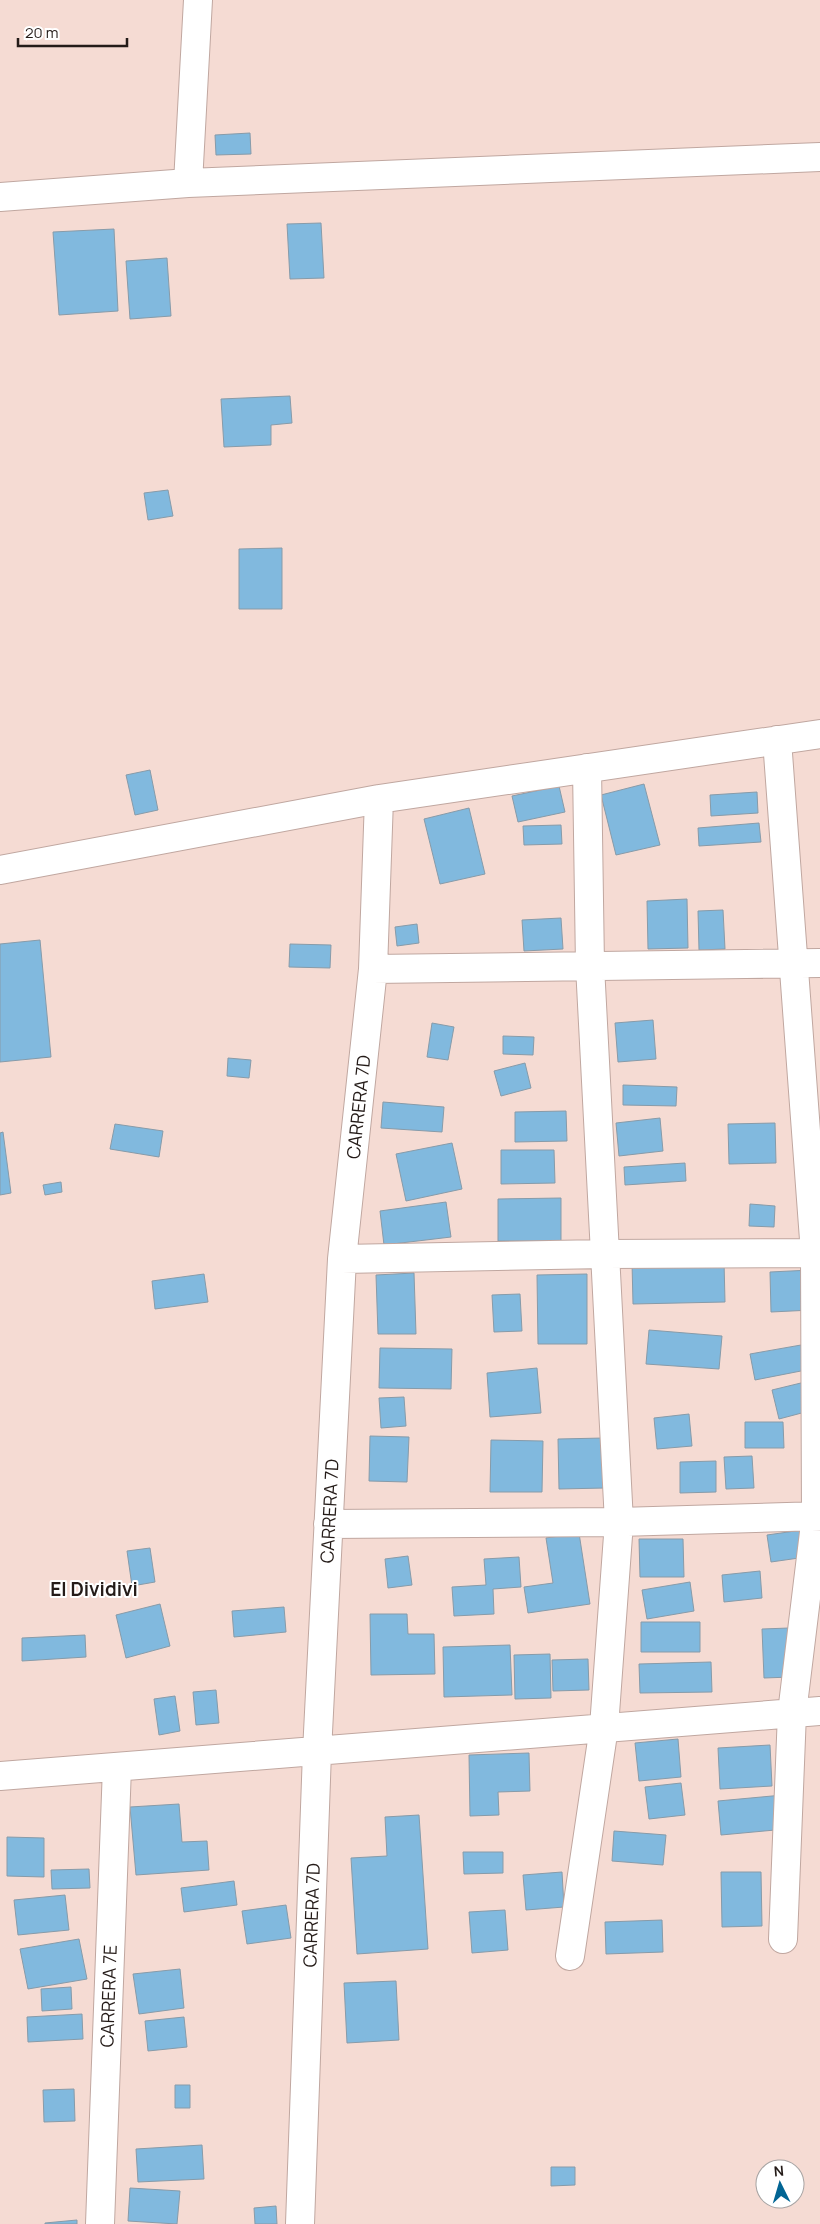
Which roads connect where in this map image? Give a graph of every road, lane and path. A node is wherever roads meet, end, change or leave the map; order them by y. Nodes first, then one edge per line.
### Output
1 (198, 0) edge
2 (820, 157) edge
3 (188, 183) junction
4 (0, 197) edge
5 (820, 734) edge
6 (777, 740) junction
7 (587, 768) junction
8 (379, 799) junction
9 (0, 870) edge
10 (820, 963) edge
11 (792, 964) junction
12 (590, 966) junction
13 (373, 969) junction
14 (818, 1253) edge
15 (605, 1254) junction
16 (342, 1259) junction
17 (818, 1516) edge
18 (619, 1522) junction
19 (328, 1524) junction
20 (820, 1711) edge
21 (792, 1713) junction
22 (604, 1727) junction
23 (316, 1752) junction
24 (116, 1768) junction
25 (0, 1776) edge
26 (783, 1939) dead end
27 (570, 1956) dead end
28 (100, 2224) edge
29 (300, 2224) edge

1 - 3 street
2 - 3 street
3 - 4 street
5 - 6 street
6 - 7 street
6 - 11 street
7 - 8 street
7 - 12 street
8 - 9 street
8 - 13 street, CARRERA 7D
10 - 11 street
11 - 12 street
11 - 14 street
12 - 13 street
12 - 15 street
13 - 16 street, CARRERA 7D
14 - 15 street
14 - 17 street
15 - 16 street
15 - 18 street
16 - 19 street, CARRERA 7D
17 - 18 street
17 - 21 street
18 - 19 street
18 - 22 street
19 - 23 street, CARRERA 7D
20 - 21 street
21 - 22 street
21 - 26 street
22 - 23 street
22 - 27 street
23 - 24 street
23 - 29 street, CARRERA 7D
24 - 25 street
24 - 28 street, CARRERA 7E

